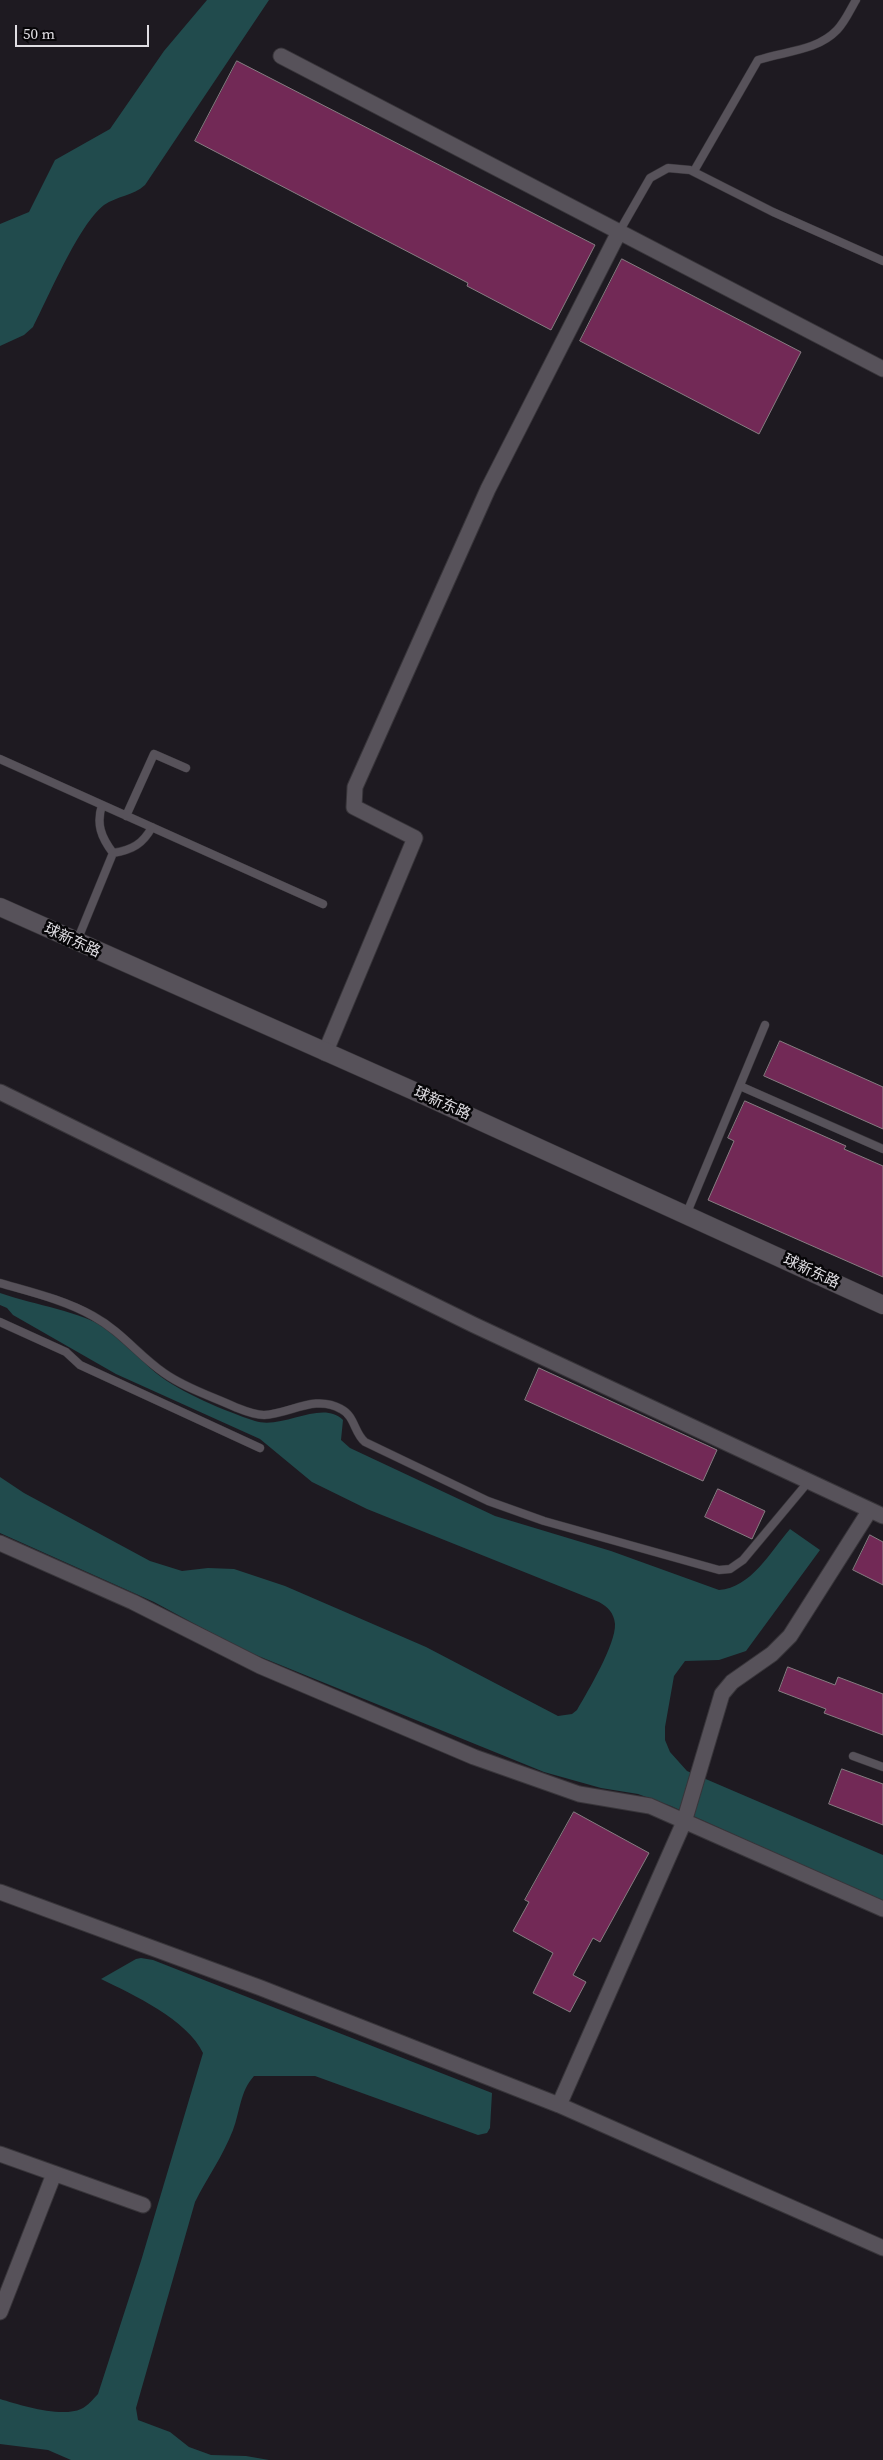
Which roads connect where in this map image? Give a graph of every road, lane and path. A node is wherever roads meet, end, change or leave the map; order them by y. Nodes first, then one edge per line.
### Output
1 (856, 0) edge
2 (281, 56) dead end
3 (694, 171) junction
4 (619, 232) junction
5 (883, 261) edge
6 (883, 369) edge
7 (0, 759) edge
8 (186, 768) dead end
9 (102, 805) junction
10 (126, 816) junction
11 (152, 828) junction
12 (113, 853) junction
13 (323, 904) dead end
14 (0, 907) edge
15 (76, 943) junction
16 (765, 1025) dead end
17 (325, 1053) junction
18 (740, 1086) junction
19 (0, 1092) edge
20 (883, 1149) edge
21 (686, 1215) junction
22 (1, 1287) edge
23 (883, 1305) edge
24 (0, 1322) edge
25 (260, 1448) dead end
26 (809, 1481) junction
27 (877, 1513) edge
28 (0, 1543) edge
29 (853, 1756) dead end
30 (883, 1767) edge
31 (684, 1819) junction
32 (0, 1892) edge
33 (883, 1909) edge
34 (559, 2105) junction
35 (0, 2154) edge
36 (54, 2174) junction
37 (143, 2205) dead end
38 (883, 2248) edge
39 (0, 2312) edge

1 - 3 lane
2 - 4 street
3 - 4 lane
3 - 5 lane
4 - 6 street
4 - 17 street
7 - 9 lane
8 - 10 lane
9 - 10 lane
9 - 12 lane
10 - 11 lane
11 - 12 lane
11 - 13 lane
12 - 15 lane
14 - 15 street, 球新东路
15 - 17 street, 球新东路
16 - 18 lane
17 - 21 street, 球新东路
18 - 20 lane
18 - 21 lane
19 - 26 street
21 - 23 street, 球新东路
22 - 26 lane
24 - 25 lane
26 - 27 street
27 - 31 street
28 - 31 street
29 - 30 lane
31 - 33 street
31 - 34 street
32 - 34 street
34 - 38 street
35 - 36 street
36 - 37 street
36 - 39 street

